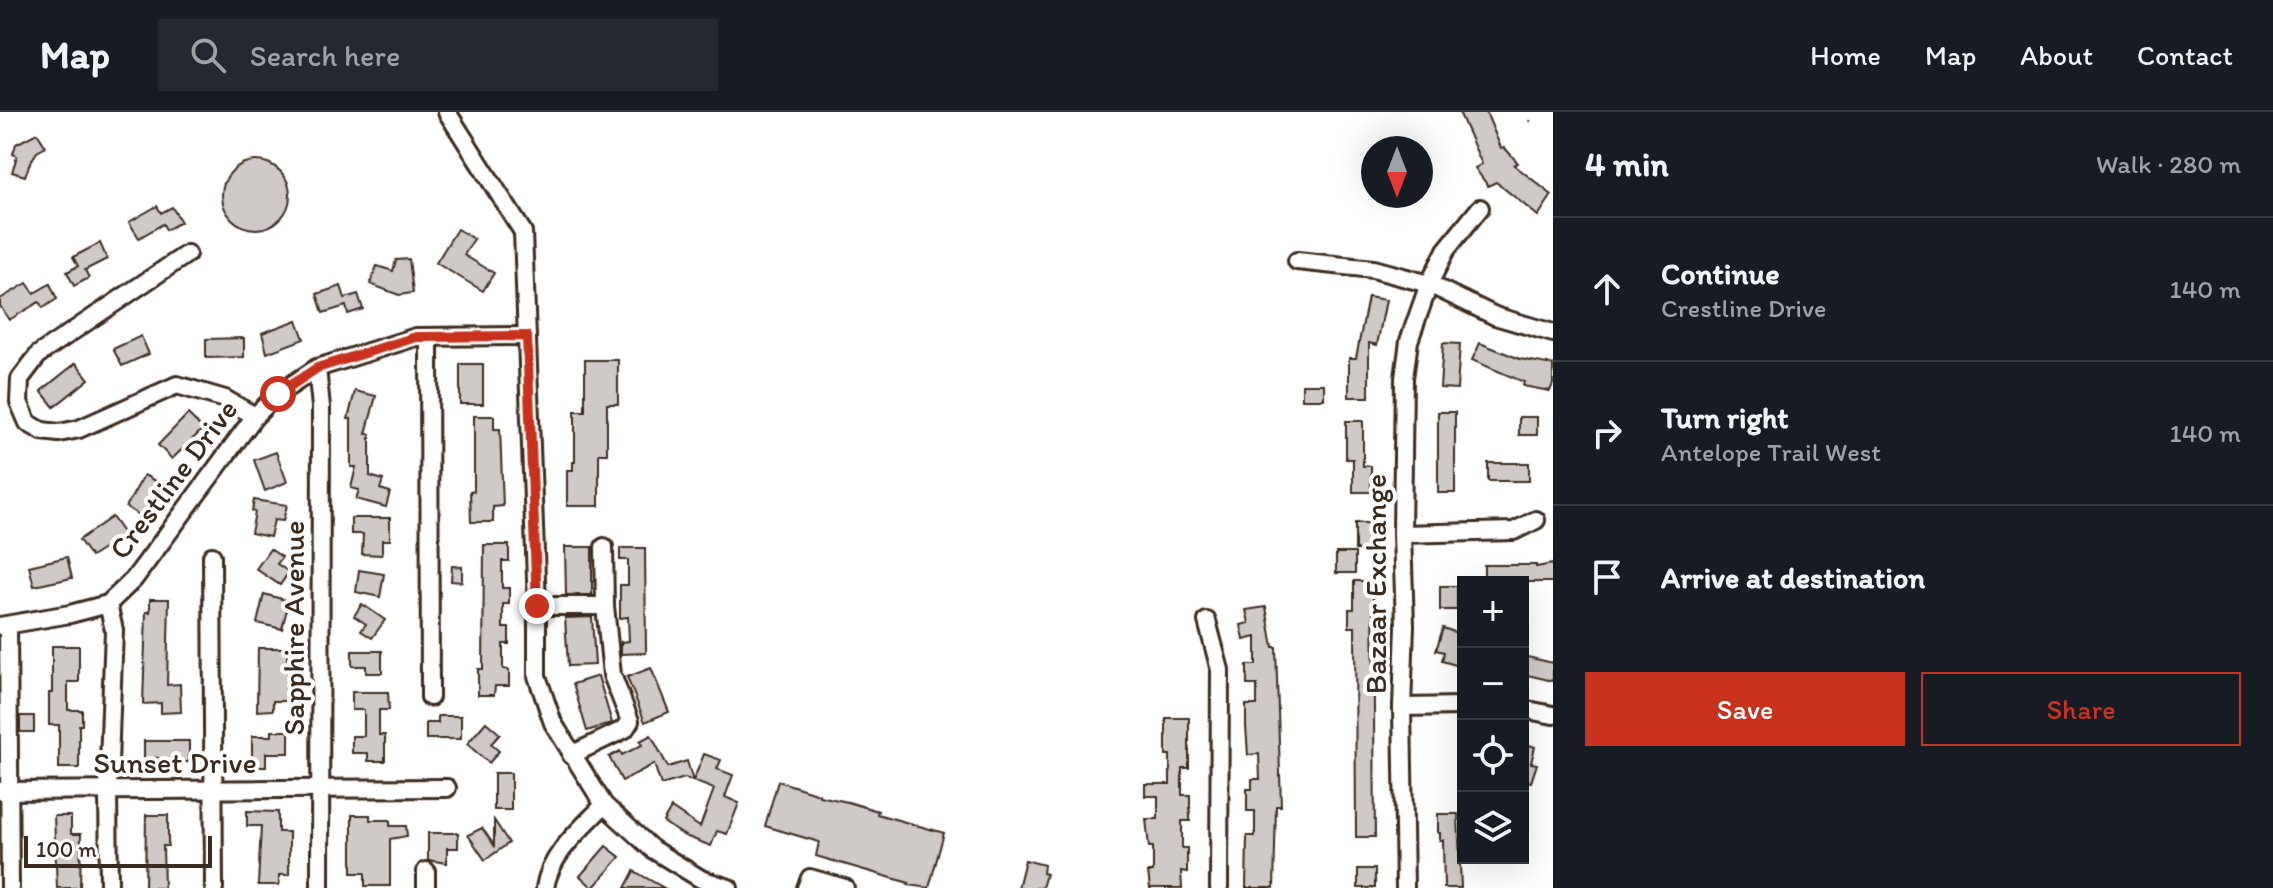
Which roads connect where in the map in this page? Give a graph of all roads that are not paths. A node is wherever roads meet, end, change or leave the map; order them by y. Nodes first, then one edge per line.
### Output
1 (447, 112) edge
2 (1480, 208) dead end
3 (187, 254) dead end
4 (1297, 261) dead end
5 (1429, 284) junction
6 (1553, 333) edge
7 (527, 336) junction
8 (429, 337) junction
9 (317, 368) junction
10 (255, 416) junction
11 (1536, 520) dead end
12 (1402, 534) junction
13 (604, 547) dead end
14 (212, 556) dead end
15 (108, 604) junction
16 (537, 606) junction
17 (605, 606) junction
18 (1207, 621) dead end
19 (4, 626) edge
20 (430, 697) dead end
21 (1457, 706) edge
22 (1402, 707) junction
23 (1529, 710) edge
24 (1553, 715) edge
25 (571, 755) junction
26 (447, 788) dead end
27 (5, 790) edge
28 (108, 790) junction
29 (214, 790) junction
30 (321, 790) junction
31 (604, 805) junction
32 (10, 888) edge
33 (109, 888) edge
34 (214, 888) edge
35 (320, 888) edge
36 (545, 888) edge
37 (729, 888) edge
38 (806, 888) edge
39 (845, 888) edge
40 (1219, 888) edge
41 (1405, 888) edge

1 - 7 street
2 - 5 street, Bazaar Exchange
3 - 10 street
4 - 5 street
5 - 6 street
5 - 12 street, Bazaar Exchange
7 - 8 street, Crestline Drive
7 - 16 street
8 - 9 street, Crestline Drive
8 - 20 street
9 - 10 street, Crestline Drive
9 - 30 street, Sapphire Avenue
10 - 15 street, Crestline Drive
11 - 12 street
12 - 22 street, Bazaar Exchange
13 - 17 street
14 - 29 street
15 - 19 street, Crestline Drive
15 - 28 street
16 - 17 street
16 - 25 street
17 - 25 street
18 - 40 street
19 - 27 street
21 - 22 street
22 - 41 street, Bazaar Exchange
23 - 24 street
25 - 31 street
26 - 30 street, Sunset Drive
27 - 28 street, Sunset Drive
27 - 32 street
28 - 29 street, Sunset Drive
28 - 33 street
29 - 30 street, Sunset Drive
29 - 34 street
30 - 35 street, Sapphire Avenue
31 - 36 street
31 - 37 street
38 - 39 street

